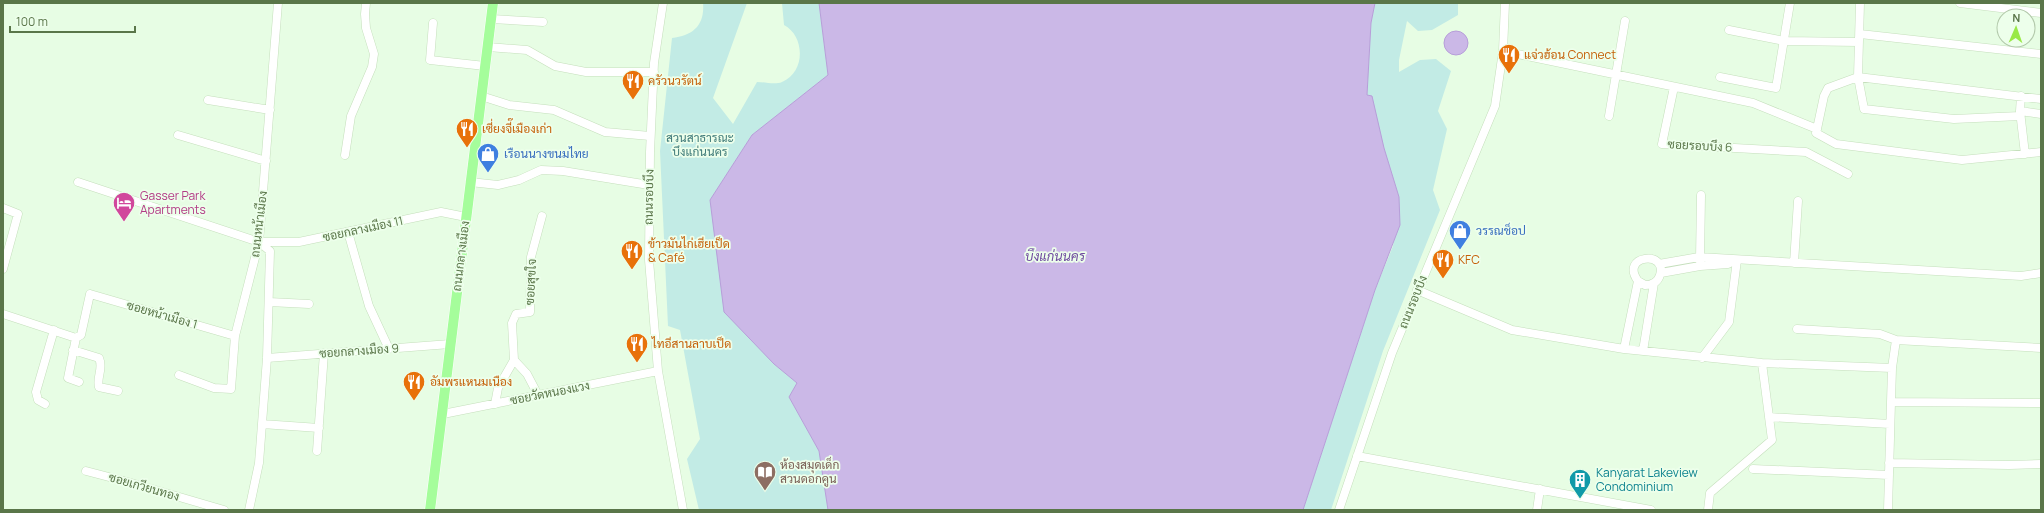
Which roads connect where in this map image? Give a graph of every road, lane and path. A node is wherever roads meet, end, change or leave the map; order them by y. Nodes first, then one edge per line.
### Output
1 (278, 3) edge
2 (366, 3) edge
3 (493, 3) edge
4 (663, 3) edge
5 (1505, 3) edge
6 (1790, 3) edge
7 (1860, 3) edge
8 (1960, 3) edge
9 (2041, 13) edge
10 (491, 19) junction
11 (1625, 21) dead end
12 (543, 22) dead end
13 (433, 23) dead end
14 (1729, 30) dead end
15 (1860, 38) junction
16 (1784, 40) junction
17 (488, 47) junction
18 (1502, 51) junction
19 (2041, 54) edge
20 (485, 66) junction
21 (654, 72) junction
22 (1617, 73) junction
23 (1858, 77) junction
24 (1720, 78) dead end
25 (1674, 87) junction
26 (481, 96) junction
27 (2021, 96) junction
28 (2041, 99) edge
29 (208, 100) dead end
30 (270, 110) junction
31 (2020, 114) junction
32 (2041, 114) edge
33 (1609, 116) dead end
34 (1817, 129) junction
35 (178, 135) dead end
36 (650, 136) junction
37 (2041, 152) edge
38 (2025, 154) junction
39 (345, 155) dead end
40 (266, 161) junction
41 (1848, 174) dead end
42 (78, 182) dead end
43 (470, 182) junction
44 (649, 185) junction
45 (1701, 196) dead end
46 (1798, 201) dead end
47 (3, 208) edge
48 (542, 216) dead end
49 (466, 217) junction
50 (348, 232) junction
51 (259, 242) junction
52 (1699, 257) junction
53 (1737, 260) junction
54 (1794, 263) junction
55 (1659, 264) junction
56 (1700, 266) junction
57 (3, 269) edge
58 (1661, 273) junction
59 (2041, 273) edge
60 (1638, 281) junction
61 (1654, 283) junction
62 (1417, 290) junction
63 (269, 302) junction
64 (309, 304) dead end
65 (3, 314) edge
66 (1797, 329) dead end
67 (54, 330) junction
68 (235, 336) junction
69 (76, 338) junction
70 (1896, 340) junction
71 (450, 344) junction
72 (2041, 348) edge
73 (389, 349) junction
74 (1624, 349) junction
75 (73, 350) junction
76 (1643, 351) junction
77 (324, 353) junction
78 (267, 358) junction
79 (1702, 358) junction
80 (514, 360) junction
81 (1762, 363) junction
82 (1892, 368) junction
83 (658, 371) junction
84 (179, 375) dead end
85 (79, 382) dead end
86 (118, 391) dead end
87 (538, 395) junction
88 (1891, 402) junction
89 (2041, 403) edge
90 (45, 404) dead end
91 (495, 404) junction
92 (443, 414) junction
93 (1769, 417) junction
94 (262, 424) junction
95 (1890, 424) junction
96 (319, 428) junction
97 (317, 451) dead end
98 (1357, 456) junction
99 (1889, 463) junction
100 (2041, 464) edge
101 (1753, 469) dead end
102 (86, 471) dead end
103 (1889, 475) junction
104 (1540, 489) junction
105 (224, 510) edge
106 (249, 510) edge
107 (430, 510) edge
108 (683, 510) edge
109 (1339, 510) edge
110 (1537, 510) edge
111 (1651, 510) edge
112 (1708, 510) edge
113 (1888, 510) edge

1 - 30 street, ถนนหน้าเมือง
2 - 39 street
3 - 10 main road, ถนนกลางเมือง
4 - 21 street, ถนนรอบบึง
5 - 18 street, ถนนรอบบึง
6 - 16 street
7 - 15 street
8 - 9 street
10 - 12 street
10 - 17 main road, ถนนกลางเมือง
11 - 22 street
13 - 20 street
14 - 16 street
15 - 16 street
15 - 19 street
15 - 23 street
16 - 24 street
17 - 20 main road, ถนนกลางเมือง
17 - 21 street
18 - 22 street
18 - 62 street, ถนนรอบบึง
20 - 26 main road, ถนนกลางเมือง
21 - 36 street, ถนนรอบบึง
22 - 25 street
22 - 33 street
23 - 27 street
23 - 31 street
23 - 34 street
25 - 34 street
25 - 41 street, ซอยรอบบึง 6
26 - 36 street
26 - 43 main road, ถนนกลางเมือง
27 - 28 street
27 - 31 street
29 - 30 street
30 - 40 street, ถนนหน้าเมือง
31 - 32 street
31 - 38 street
34 - 38 street
35 - 40 street
36 - 44 street, ถนนรอบบึง
37 - 38 street
40 - 51 street, ถนนหน้าเมือง
42 - 51 street, ซอยกลางเมือง 11
43 - 44 street
43 - 49 main road, ถนนกลางเมือง
44 - 83 street, ถนนรอบบึง
45 - 52 street
46 - 54 street
47 - 57 street
48 - 80 street, ซอยสุขใจ
49 - 50 street, ซอยกลางเมือง 11
49 - 71 main road, ถนนกลางเมือง
50 - 51 street, ซอยกลางเมือง 11
50 - 73 street
51 - 63 street
51 - 68 street, ถนนหน้าเมือง
52 - 53 street
52 - 55 street
52 - 56 street
53 - 54 street
53 - 56 street
53 - 79 street
54 - 59 street
55 - 58 street
55 - 60 street
56 - 58 street
58 - 61 street
60 - 61 street
60 - 74 street
61 - 76 street
62 - 74 street
62 - 98 street, ถนนรอบบึง
63 - 64 street
63 - 78 street
65 - 67 street
66 - 70 street
67 - 69 street
67 - 90 street
68 - 69 street, ซอยหน้าเมือง 1
68 - 84 street, ถนนหน้าเมือง
69 - 75 street
70 - 72 street
70 - 82 street
71 - 73 street, ซอยกลางเมือง 9
71 - 92 main road, ถนนกลางเมือง
73 - 77 street, ซอยกลางเมือง 9
74 - 76 street
75 - 85 street
75 - 86 street
76 - 79 street
77 - 78 street, ซอยกลางเมือง 9
77 - 96 street
78 - 94 street
79 - 81 street
80 - 87 street
80 - 91 street
81 - 82 street
81 - 93 street
82 - 88 street
83 - 87 street, ซอยวัดหนองแวง
83 - 108 street, ถนนรอบบึง
87 - 91 street, ซอยวัดหนองแวง
88 - 89 street
88 - 95 street
91 - 92 street, ซอยวัดหนองแวง
92 - 107 main road, ถนนกลางเมือง
93 - 95 street
93 - 112 street
94 - 96 street
94 - 106 street
95 - 99 street
96 - 97 street
98 - 104 street
98 - 109 street, ถนนรอบบึง
99 - 100 street
99 - 103 street
101 - 103 street
102 - 105 street, ซอยเกวียนทอง
103 - 113 street
104 - 110 street
104 - 111 street

